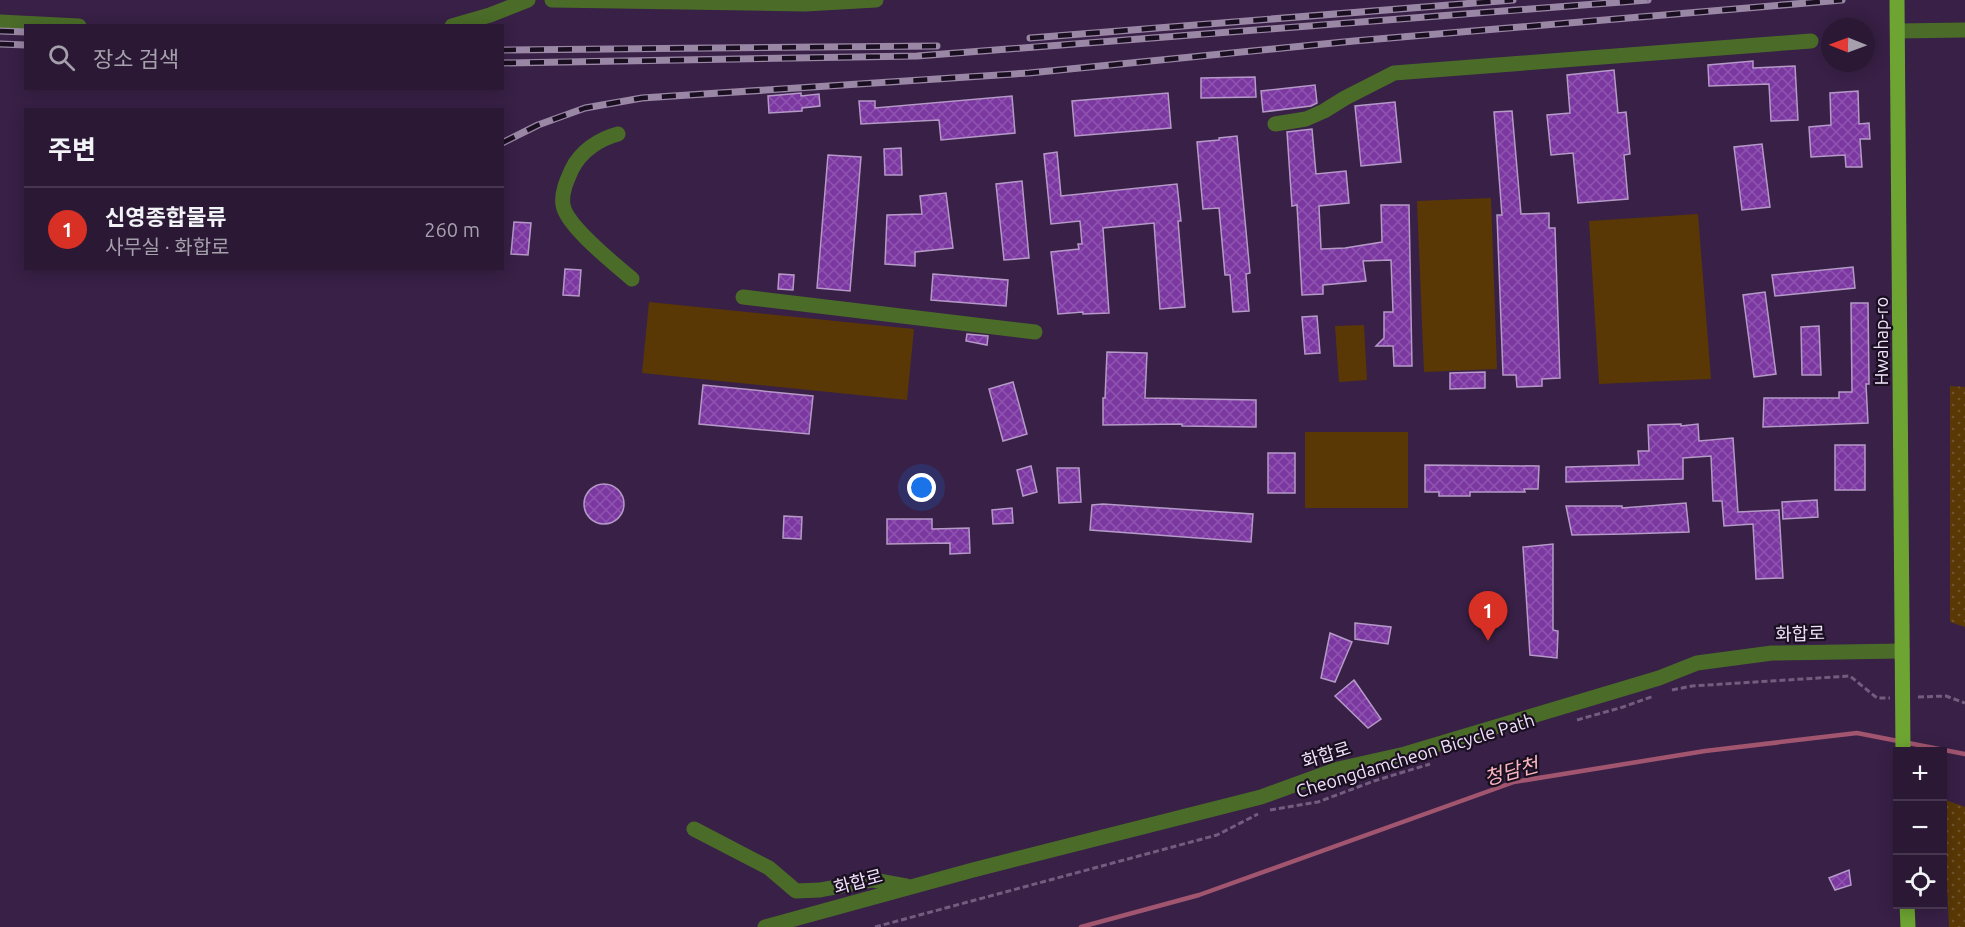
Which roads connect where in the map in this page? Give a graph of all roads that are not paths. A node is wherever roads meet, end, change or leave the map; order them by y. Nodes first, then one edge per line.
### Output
1 (528, 0) edge
2 (552, 0) edge
3 (876, 0) edge
4 (696, 1) edge
5 (1898, 5) edge
6 (0, 22) edge
7 (40, 24) edge
8 (459, 24) edge
9 (1965, 30) edge
10 (1898, 31) junction
11 (1812, 40) dead end
12 (1275, 124) dead end
13 (618, 134) dead end
14 (632, 279) dead end
15 (742, 297) dead end
16 (1035, 332) dead end
17 (1902, 651) junction
18 (1903, 747) edge
19 (694, 829) dead end
20 (910, 887) junction
21 (1907, 909) edge
22 (765, 927) edge
23 (1908, 927) edge

1 - 8 street
2 - 4 street
3 - 4 street
5 - 10 main road, Hwahap-ro
6 - 7 street
9 - 10 street
10 - 17 main road, Hwahap-ro
11 - 12 street
13 - 14 street
15 - 16 street
17 - 18 main road, Hwahap-ro
17 - 20 street, 화합로
19 - 20 street
20 - 22 street, 화합로
21 - 23 main road

